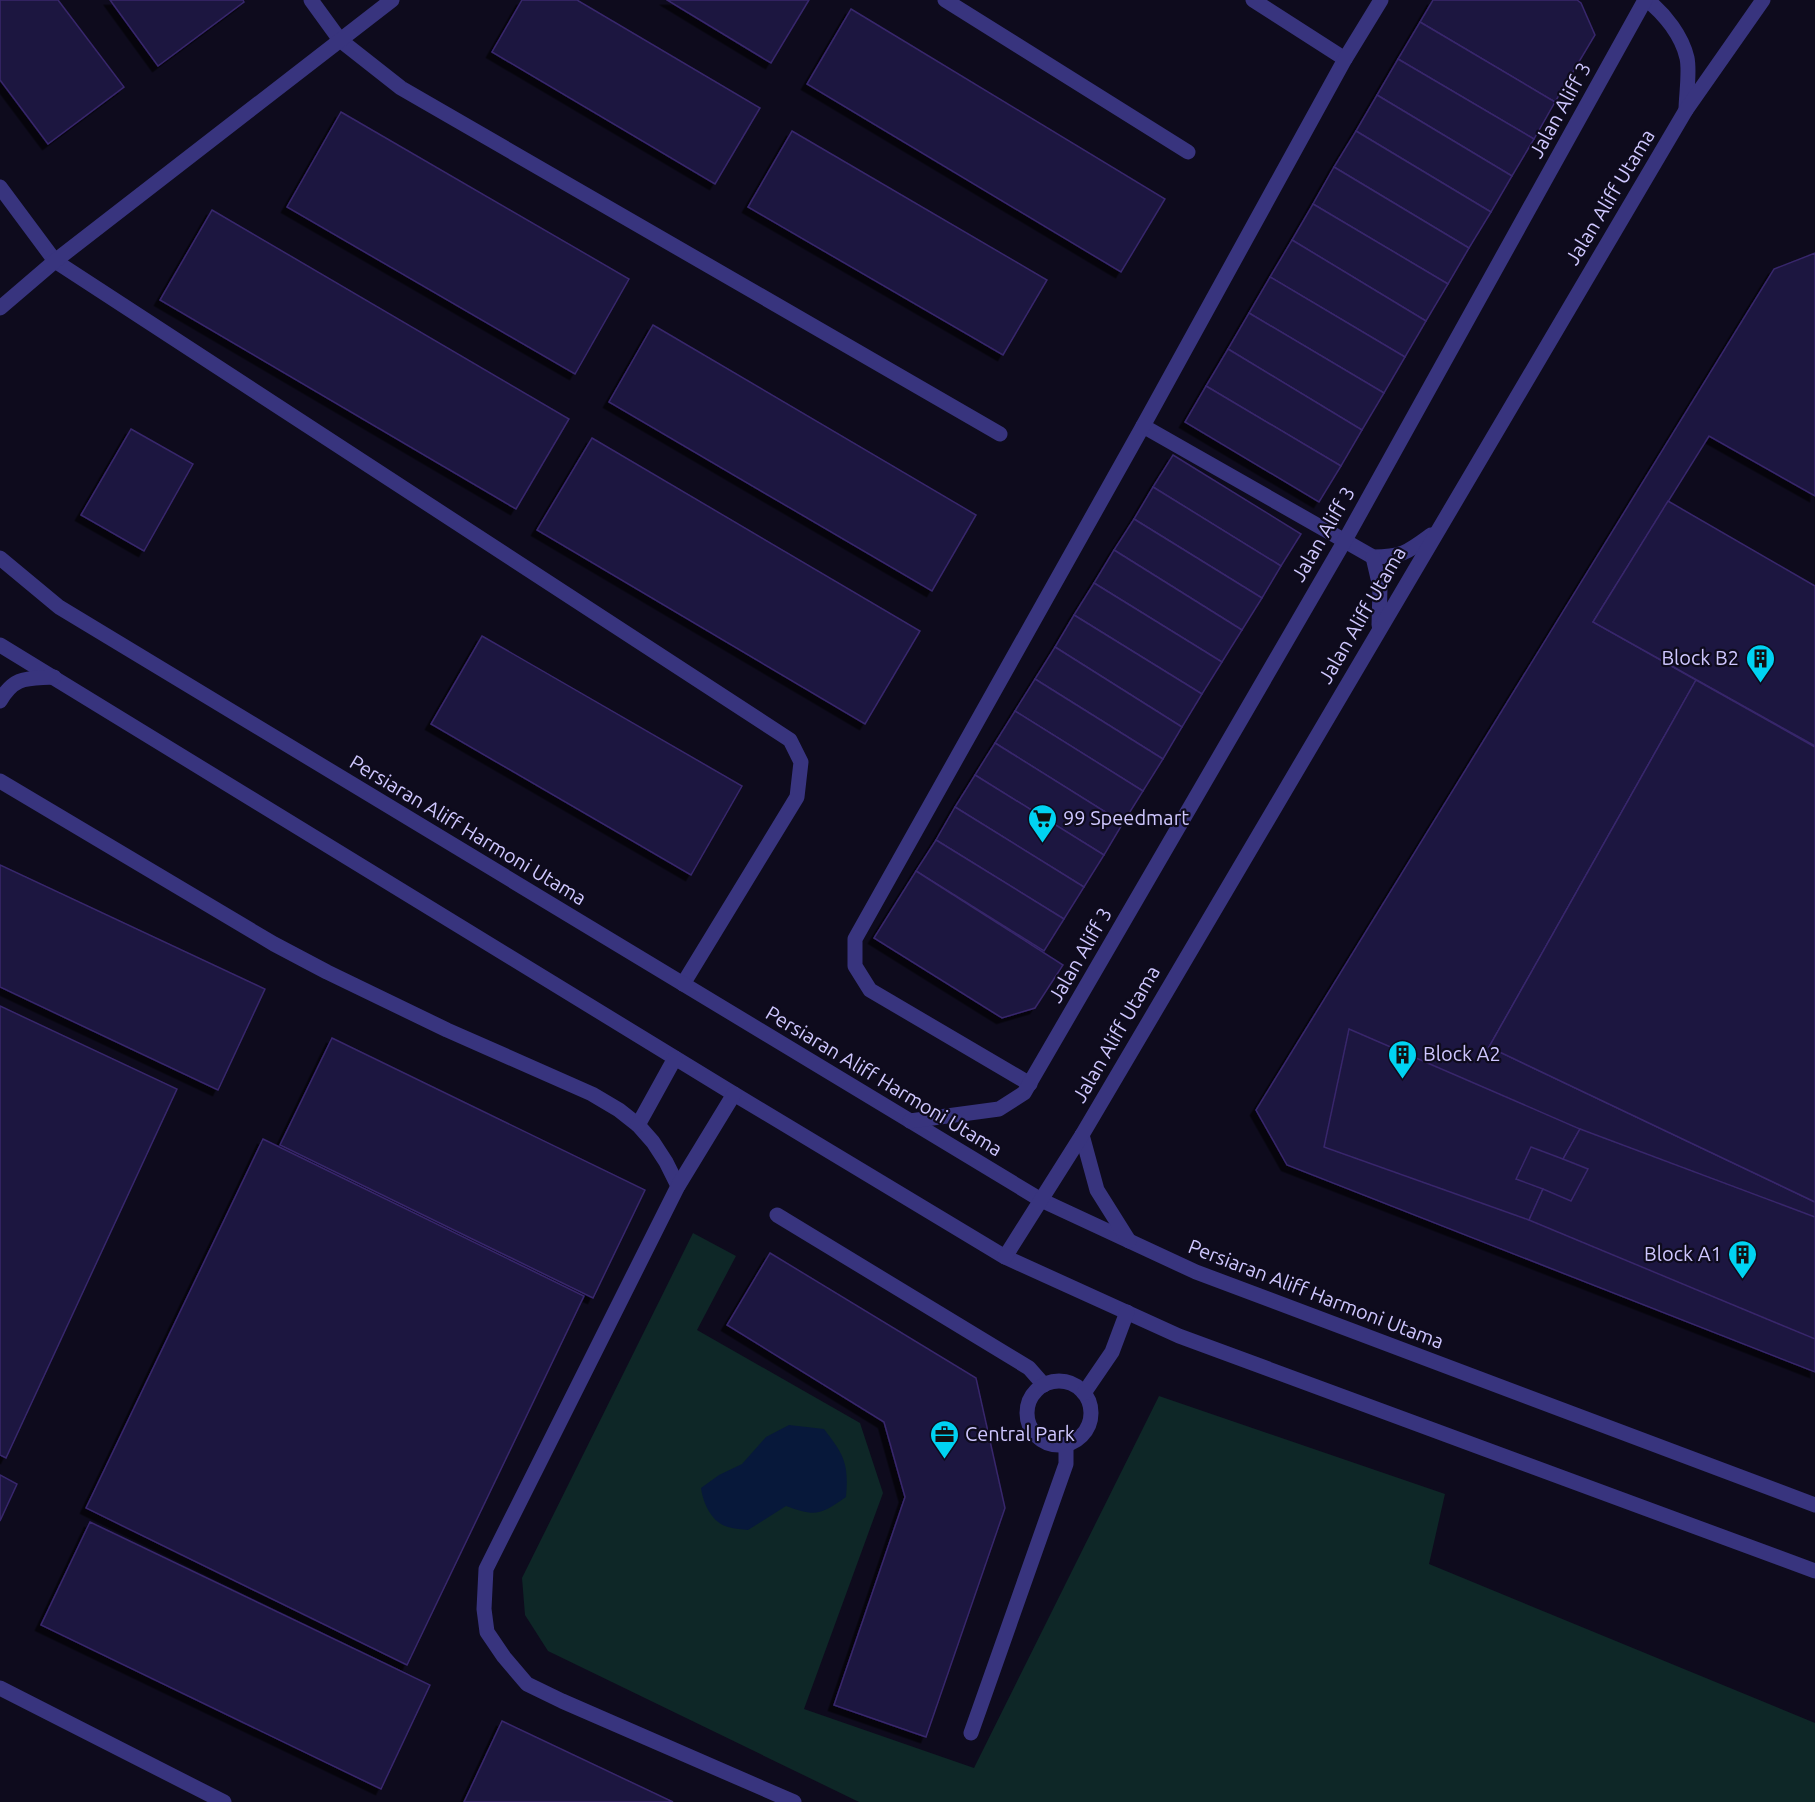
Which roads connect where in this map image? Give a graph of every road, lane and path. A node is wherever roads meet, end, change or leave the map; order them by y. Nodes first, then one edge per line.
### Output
1 (311, 0) edge
2 (393, 0) edge
3 (945, 0) edge
4 (1253, 0) edge
5 (1381, 0) edge
6 (1646, 0) edge
7 (1763, 0) edge
8 (340, 40) junction
9 (1345, 59) junction
10 (1686, 110) junction
11 (1188, 152) dead end
12 (0, 187) edge
13 (55, 261) junction
14 (0, 308) edge
15 (1143, 426) junction
16 (1000, 434) dead end
17 (1436, 531) junction
18 (1344, 542) junction
19 (1373, 557) junction
20 (0, 558) edge
21 (1378, 630) junction
22 (0, 645) edge
23 (54, 677) junction
24 (0, 701) edge
25 (0, 781) edge
26 (683, 984) junction
27 (675, 1058) junction
28 (1030, 1084) junction
29 (734, 1094) junction
30 (910, 1121) junction
31 (638, 1125) junction
32 (1082, 1135) junction
33 (678, 1186) junction
34 (1041, 1200) junction
35 (777, 1215) dead end
36 (1129, 1241) junction
37 (1005, 1257) junction
38 (1127, 1312) junction
39 (1044, 1384) junction
40 (1084, 1393) junction
41 (1066, 1444) junction
42 (1815, 1505) edge
43 (1815, 1571) edge
44 (0, 1688) edge
45 (971, 1733) dead end
46 (224, 1802) edge
47 (794, 1802) edge

1 - 8 street
2 - 8 street
3 - 11 street
4 - 9 street
5 - 9 street
6 - 10 street
6 - 18 street, Jalan Aliff 3
7 - 10 street, Jalan Aliff Utama
8 - 13 street
8 - 16 street
9 - 15 street
10 - 17 street, Jalan Aliff Utama
12 - 13 street
13 - 14 street
13 - 26 street
15 - 18 street
15 - 28 street
17 - 19 street
17 - 21 street, Jalan Aliff Utama
18 - 19 street
18 - 28 street, Jalan Aliff 3
19 - 21 street
20 - 26 street, Persiaran Aliff Harmoni Utama
21 - 32 street, Jalan Aliff Utama
22 - 23 street
23 - 24 street
23 - 27 street
25 - 31 street
26 - 30 street, Persiaran Aliff Harmoni Utama
27 - 29 street
27 - 31 street
28 - 30 street, Jalan Aliff 3
29 - 33 street
29 - 37 street
30 - 34 street, Persiaran Aliff Harmoni Utama
31 - 33 street
32 - 34 street, Jalan Aliff Utama
32 - 36 street
33 - 47 street
34 - 36 street, Persiaran Aliff Harmoni Utama
34 - 37 street, Jalan Aliff Utama
35 - 39 street
36 - 42 street, Persiaran Aliff Harmoni Utama
37 - 38 street
38 - 40 street
38 - 43 street
39 - 40 street
39 - 41 street
40 - 41 street
41 - 45 street
44 - 46 street

